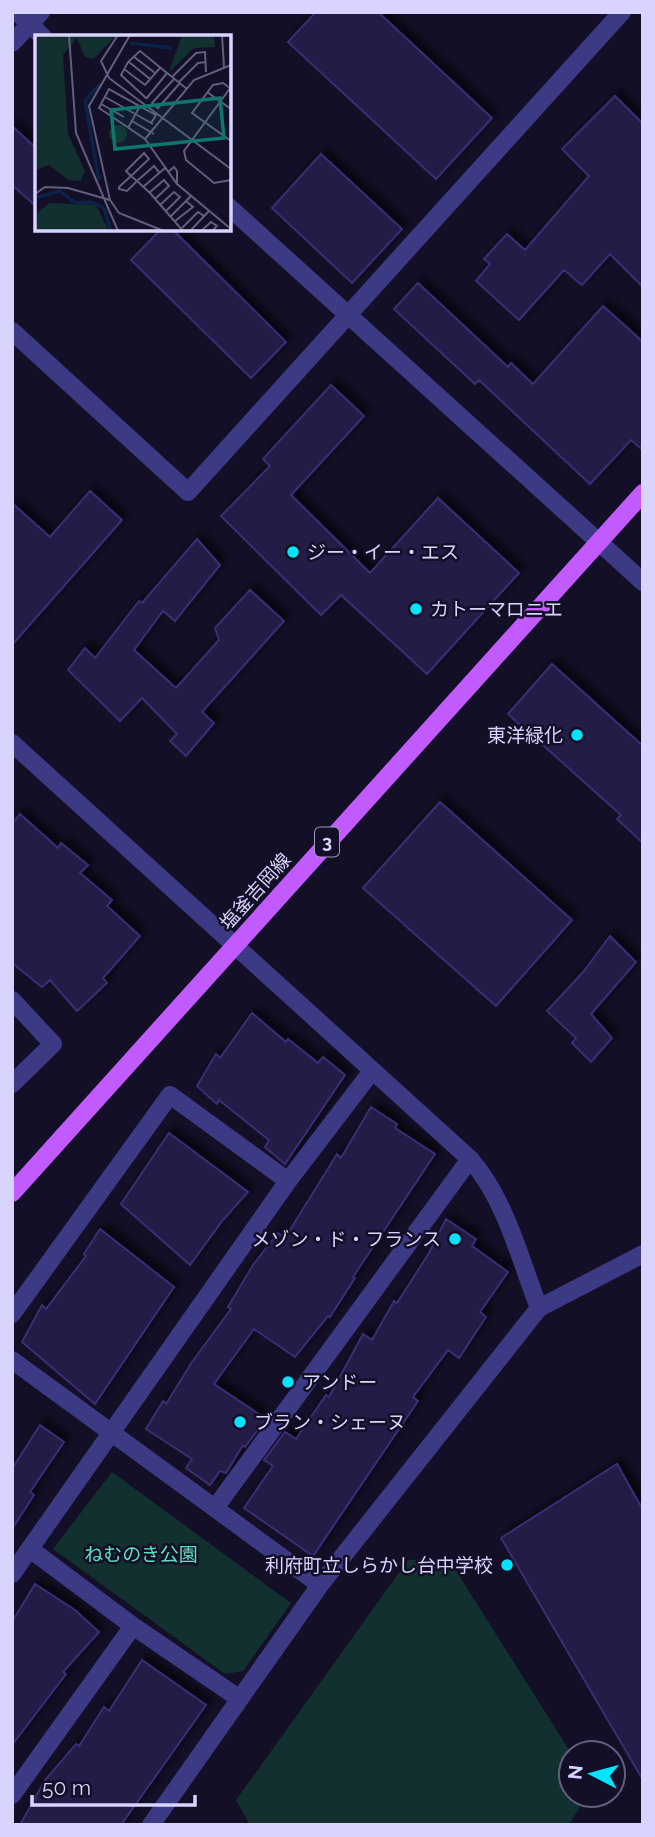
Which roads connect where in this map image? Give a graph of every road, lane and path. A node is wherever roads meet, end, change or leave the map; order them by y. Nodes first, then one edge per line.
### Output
1 (622, 12) edge
2 (29, 16) edge
3 (42, 35) edge
4 (12, 43) edge
5 (231, 209) edge
6 (348, 316) junction
7 (12, 331) edge
8 (643, 493) edge
9 (599, 541) junction
10 (643, 582) edge
11 (12, 743) edge
12 (234, 946) junction
13 (12, 1000) edge
14 (372, 1071) junction
15 (12, 1084) edge
16 (470, 1158) junction
17 (288, 1181) junction
18 (12, 1193) edge
19 (643, 1254) edge
20 (539, 1308) junction
21 (12, 1314) edge
22 (12, 1360) edge
23 (111, 1433) junction
24 (215, 1508) junction
25 (30, 1549) junction
26 (12, 1574) edge
27 (320, 1585) junction
28 (133, 1626) junction
29 (240, 1699) junction
30 (12, 1794) edge
31 (150, 1825) edge

1 - 6 street
2 - 3 street
2 - 4 street
5 - 6 street
6 - 7 street
6 - 9 street
8 - 9 main road, 塩釜吉岡線 / 3
9 - 10 street
9 - 12 main road, 塩釜吉岡線 / 3
11 - 12 street
12 - 14 street
12 - 18 main road, 塩釜吉岡線 / 3
13 - 15 street
14 - 16 street
14 - 17 street
16 - 20 street
16 - 24 street
17 - 21 street
17 - 23 street
19 - 20 street
20 - 27 street
22 - 23 street
23 - 24 street
23 - 25 street
24 - 27 street
25 - 26 street
25 - 28 street
27 - 29 street
28 - 29 street
28 - 30 street
29 - 31 street

